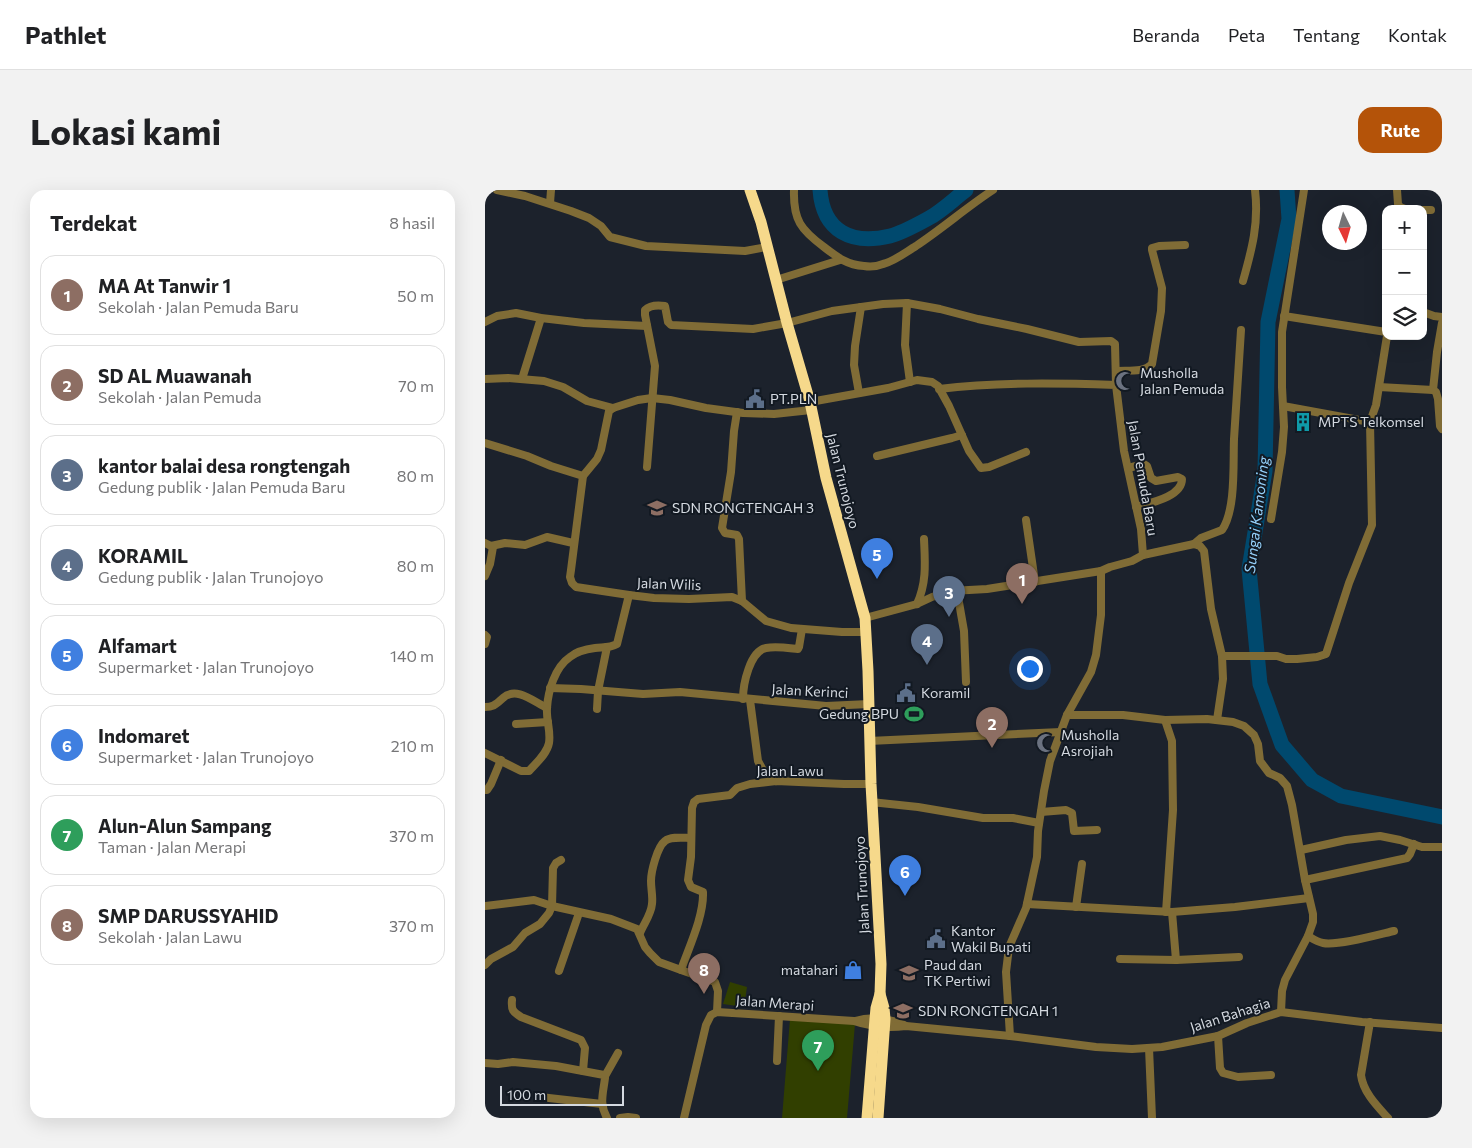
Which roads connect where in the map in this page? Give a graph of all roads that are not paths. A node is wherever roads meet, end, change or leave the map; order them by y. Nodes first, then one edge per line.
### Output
1 (497, 190) edge
2 (551, 190) edge
3 (750, 190) edge
4 (794, 190) edge
5 (993, 190) edge
6 (1255, 190) edge
7 (1304, 190) edge
8 (1397, 190) edge
9 (550, 204) junction
10 (1399, 205) edge
11 (1185, 244) dead end
12 (767, 247) junction
13 (841, 260) junction
14 (776, 280) junction
15 (1243, 281) dead end
16 (907, 303) junction
17 (861, 307) junction
18 (1427, 313) edge
19 (1285, 316) junction
20 (1442, 317) edge
21 (541, 318) junction
22 (485, 322) edge
23 (787, 323) junction
24 (1442, 323) edge
25 (647, 326) junction
26 (1241, 330) dead end
27 (1382, 331) edge
28 (1386, 340) edge
29 (1116, 371) junction
30 (485, 379) edge
31 (522, 379) junction
32 (910, 382) junction
33 (1115, 385) junction
34 (1379, 387) junction
35 (939, 389) junction
36 (1433, 390) junction
37 (859, 393) junction
38 (652, 398) junction
39 (810, 406) junction
40 (1283, 406) junction
41 (613, 408) junction
42 (737, 412) junction
43 (1369, 422) junction
44 (1442, 429) edge
45 (962, 435) junction
46 (485, 443) edge
47 (1026, 452) dead end
48 (877, 456) dead end
49 (647, 467) dead end
50 (1128, 468) junction
51 (583, 476) junction
52 (1136, 507) junction
53 (1271, 519) dead end
54 (1026, 520) dead end
55 (924, 539) dead end
56 (573, 543) junction
57 (488, 544) edge
58 (1194, 544) junction
59 (1143, 555) junction
60 (1101, 571) junction
61 (485, 576) edge
62 (1035, 582) junction
63 (957, 591) junction
64 (629, 595) junction
65 (742, 601) junction
66 (917, 604) junction
67 (865, 618) junction
68 (802, 629) junction
69 (865, 632) junction
70 (485, 635) edge
71 (485, 644) edge
72 (607, 647) junction
73 (1222, 656) junction
74 (966, 682) dead end
75 (550, 688) junction
76 (598, 691) junction
77 (747, 699) junction
78 (869, 704) junction
79 (485, 707) edge
80 (547, 708) junction
81 (597, 709) dead end
82 (1067, 715) junction
83 (1165, 720) junction
84 (1217, 720) junction
85 (547, 722) junction
86 (516, 724) dead end
87 (1061, 732) junction
88 (869, 741) junction
89 (485, 753) edge
90 (501, 760) junction
91 (776, 781) junction
92 (871, 784) junction
93 (485, 790) edge
94 (871, 802) junction
95 (1041, 812) junction
96 (1039, 823) junction
97 (1097, 830) dead end
98 (691, 838) junction
99 (1414, 844) junction
100 (1442, 847) edge
101 (1301, 850) junction
102 (561, 860) dead end
103 (1082, 864) dead end
104 (1305, 880) junction
105 (1309, 898) junction
106 (485, 906) edge
107 (552, 906) junction
108 (1026, 906) junction
109 (1076, 907) junction
110 (1169, 912) junction
111 (579, 913) junction
112 (1393, 931) dead end
113 (640, 933) junction
114 (1308, 936) junction
115 (1239, 957) dead end
116 (1120, 959) dead end
117 (1176, 960) junction
118 (485, 965) edge
119 (681, 970) junction
120 (559, 971) dead end
121 (512, 1000) dead end
122 (717, 1012) junction
123 (1281, 1012) junction
124 (779, 1016) junction
125 (1369, 1022) junction
126 (880, 1023) junction
127 (1442, 1028) edge
128 (1010, 1036) junction
129 (1218, 1036) junction
130 (1149, 1048) junction
131 (618, 1053) dead end
132 (777, 1061) dead end
133 (485, 1063) edge
134 (583, 1071) junction
135 (1271, 1075) dead end
136 (605, 1076) junction
137 (540, 1097) dead end
138 (602, 1104) junction
139 (607, 1118) edge
140 (620, 1118) edge
141 (636, 1118) edge
142 (684, 1118) edge
143 (867, 1118) edge
144 (878, 1118) edge
145 (1152, 1118) edge
146 (1388, 1118) edge

1 - 9 street
2 - 9 street
3 - 12 highway, Jalan Trunojoyo
4 - 13 street
5 - 13 street
6 - 15 street
7 - 19 street
8 - 10 street
9 - 12 street
11 - 29 street
12 - 14 highway, Jalan Trunojoyo
13 - 14 street
14 - 23 highway, Jalan Trunojoyo
16 - 17 street
16 - 29 street, Jalan Pemuda Baru
16 - 32 street
17 - 23 street
17 - 37 street
18 - 20 street
19 - 27 street
19 - 40 street
21 - 22 street
21 - 25 street
21 - 31 street
23 - 25 street
23 - 39 highway, Jalan Trunojoyo
24 - 36 street
25 - 38 street
26 - 58 street
28 - 34 street
29 - 33 street, Jalan Pemuda Baru
30 - 31 street
31 - 41 street
32 - 35 street
32 - 37 street
33 - 35 street
33 - 50 street, Jalan Pemuda Baru
34 - 36 street
34 - 43 street
35 - 45 street
36 - 44 street
37 - 39 street
38 - 41 street
38 - 42 street
38 - 49 street
39 - 42 street
39 - 67 highway, Jalan Trunojoyo
40 - 43 street
40 - 53 street
41 - 51 street
42 - 65 street
43 - 73 street
45 - 47 street
45 - 48 street
46 - 51 street
50 - 52 street, Jalan Pemuda Baru
50 - 52 street
51 - 56 street, Jalan Wilis
52 - 59 street, Jalan Pemuda Baru
54 - 62 street
55 - 66 street
56 - 57 street
56 - 64 street, Jalan Wilis
57 - 61 street
58 - 59 street
58 - 73 street
59 - 60 street, Jalan Pemuda Baru
60 - 62 street, Jalan Pemuda Baru
60 - 82 street
62 - 63 street, Jalan Pemuda Baru
63 - 66 street, Jalan Pemuda Baru
63 - 74 street
64 - 65 street, Jalan Wilis
64 - 72 street
65 - 68 street
66 - 67 street, Jalan Pemuda Baru
67 - 69 highway, Jalan Trunojoyo
68 - 69 street
68 - 77 street
69 - 78 highway, Jalan Trunojoyo
70 - 71 street
72 - 75 street
72 - 76 street
73 - 84 street
75 - 76 street, Jalan Kerinci
75 - 80 street
76 - 77 street, Jalan Kerinci
76 - 81 street
77 - 78 street, Jalan Kerinci
77 - 91 street
78 - 88 highway, Jalan Trunojoyo
79 - 80 street
80 - 85 street
82 - 83 street
82 - 87 street
83 - 84 street
83 - 110 street
84 - 101 street
85 - 86 street
85 - 90 street
87 - 88 street
87 - 95 street
88 - 92 highway, Jalan Trunojoyo
89 - 90 street
90 - 93 street
91 - 92 street, Jalan Lawu
91 - 98 street, Jalan Lawu
92 - 94 highway, Jalan Trunojoyo
94 - 96 street
94 - 126 highway, Jalan Trunojoyo
95 - 96 street
95 - 97 street
96 - 108 street
98 - 113 street
98 - 119 street, Jalan Lawu
99 - 100 street
99 - 101 street
99 - 104 street
101 - 104 street
102 - 107 street
103 - 109 street
104 - 105 street
105 - 110 street
105 - 114 street
106 - 107 street
107 - 111 street
107 - 118 street
108 - 109 street
108 - 128 street
109 - 110 street
110 - 117 street
111 - 113 street
111 - 120 street
112 - 114 street
113 - 119 street
114 - 123 street
115 - 117 street
116 - 117 street
119 - 122 street
121 - 134 street
122 - 124 street, Jalan Merapi
122 - 142 street, Jalan Merapi
123 - 125 street, Jalan Bahagia
123 - 129 street, Jalan Bahagia
124 - 126 street, Jalan Merapi
124 - 132 street
125 - 127 street, Jalan Bahagia
125 - 146 street
126 - 128 street, Jalan Bahagia
126 - 143 highway
126 - 144 highway
128 - 130 street, Jalan Bahagia
129 - 130 street, Jalan Bahagia
129 - 135 street
130 - 145 street
131 - 136 street
133 - 134 street
134 - 136 street
136 - 138 street
137 - 138 street
138 - 139 street
140 - 141 street

